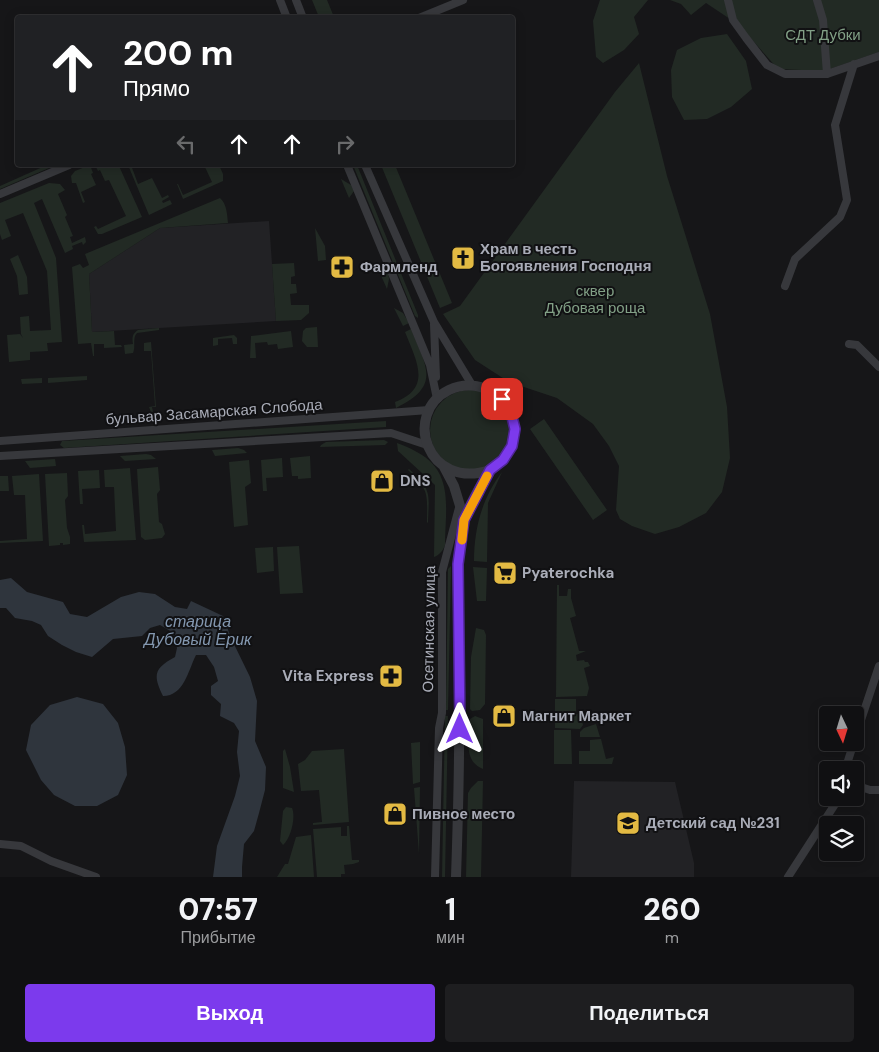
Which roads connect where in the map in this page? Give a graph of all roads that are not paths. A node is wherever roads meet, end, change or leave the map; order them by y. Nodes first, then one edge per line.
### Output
1 (280, 0) edge
2 (296, 0) edge
3 (460, 0) edge
4 (728, 0) edge
5 (817, 0) edge
6 (286, 15) edge
7 (302, 15) edge
8 (426, 15) edge
9 (879, 56) edge
10 (854, 64) junction
11 (827, 74) junction
12 (64, 167) edge
13 (348, 167) edge
14 (366, 167) edge
15 (0, 194) edge
16 (785, 286) dead end
17 (434, 322) junction
18 (849, 344) dead end
19 (879, 366) edge
20 (472, 385) junction
21 (436, 399) junction
22 (429, 410) junction
23 (0, 440) edge
24 (427, 445) junction
25 (0, 456) edge
26 (444, 467) junction
27 (490, 470) junction
28 (460, 504) junction
29 (464, 520) junction
30 (879, 666) edge
31 (864, 711) edge
32 (864, 788) edge
33 (879, 790) edge
34 (834, 806) edge
35 (0, 844) edge
36 (96, 877) edge
37 (436, 877) edge
38 (456, 877) edge
39 (788, 877) edge

1 - 6 street
2 - 7 street
3 - 8 street
4 - 11 street
5 - 11 street
9 - 10 street
10 - 11 street
10 - 16 street
12 - 15 street
13 - 21 street
14 - 17 street
17 - 20 street
17 - 21 street
18 - 19 street
20 - 21 street
20 - 27 street
21 - 22 street
22 - 23 street, бульвар Засамарская Слобода
22 - 24 street
24 - 25 street, бульвар Засамарская Слобода
24 - 26 street
26 - 27 street
26 - 28 street, Осетинская улица
27 - 29 street, Осетинская улица
28 - 29 street, Осетинская улица
28 - 37 street, Осетинская улица
29 - 38 street, Осетинская улица
30 - 31 street
32 - 33 street
34 - 39 street
35 - 36 street

